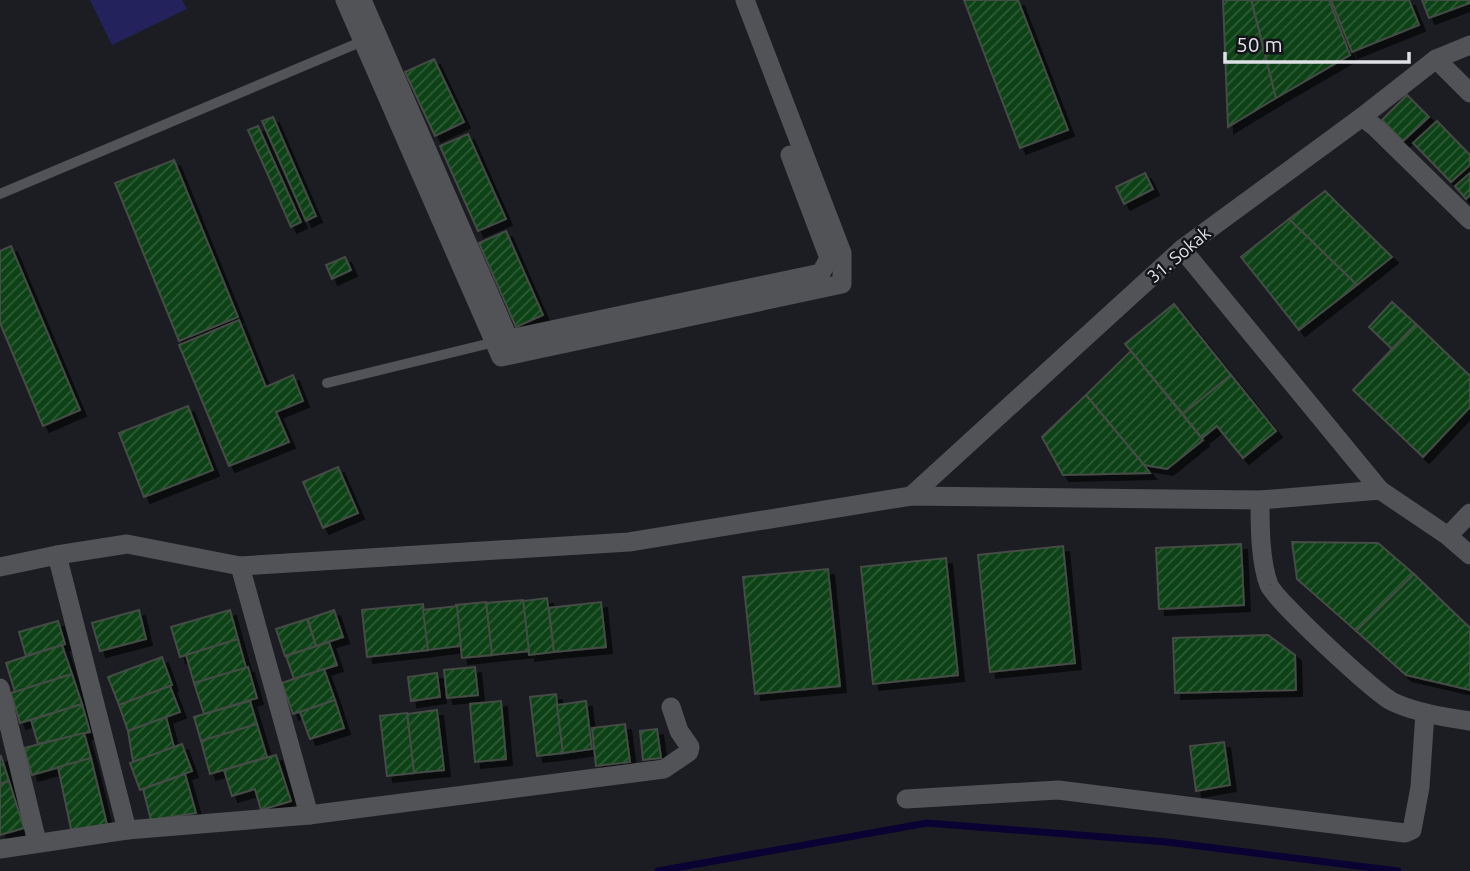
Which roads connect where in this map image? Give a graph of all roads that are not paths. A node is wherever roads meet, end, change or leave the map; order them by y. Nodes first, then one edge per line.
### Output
1 (345, 0) edge
2 (362, 0) edge
3 (732, 0) edge
4 (745, 0) edge
5 (370, 38) junction
6 (1470, 45) edge
7 (1436, 59) junction
8 (1470, 93) edge
9 (1363, 117) junction
10 (0, 194) edge
11 (1470, 220) edge
12 (1182, 249) junction
13 (506, 346) junction
14 (327, 383) dead end
15 (1380, 490) junction
16 (911, 496) junction
17 (1260, 500) junction
18 (1470, 513) edge
19 (1448, 536) junction
20 (57, 555) junction
21 (1470, 555) edge
22 (240, 566) junction
23 (0, 568) edge
24 (0, 688) edge
25 (671, 707) dead end
26 (1425, 713) junction
27 (1470, 721) edge
28 (906, 799) dead end
29 (309, 815) junction
30 (127, 830) junction
31 (37, 842) junction
32 (0, 849) edge

1 - 5 street
2 - 5 street
3 - 13 street
4 - 13 street
5 - 10 lane
5 - 13 street
6 - 7 street, 31. Sokak
7 - 8 street
7 - 9 street, 31. Sokak
9 - 11 street
9 - 12 street, 31. Sokak
12 - 15 street
12 - 16 street, 31. Sokak
13 - 14 lane
15 - 17 street
15 - 19 street
16 - 17 street
16 - 22 street
17 - 26 street
18 - 19 street
19 - 21 street
20 - 22 street
20 - 23 street
20 - 30 street
22 - 29 street
24 - 31 street
25 - 29 street
26 - 27 street
26 - 28 street
29 - 30 street
30 - 31 street
31 - 32 street

